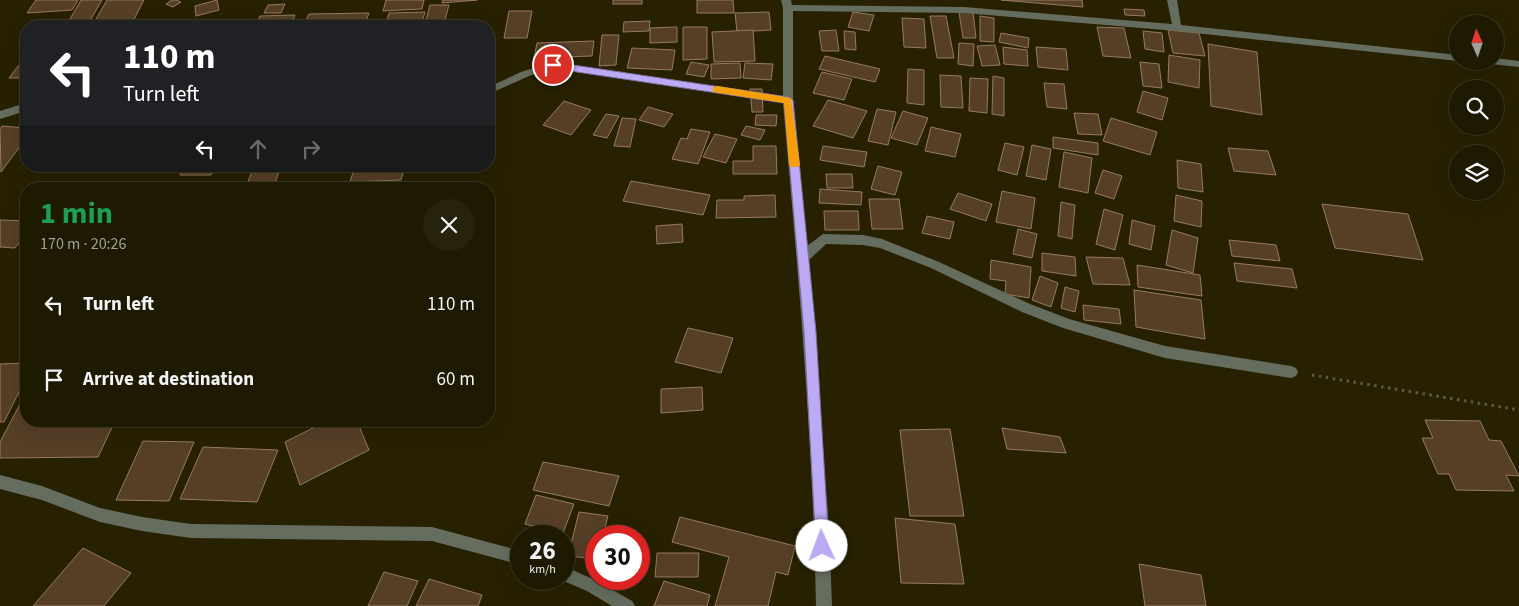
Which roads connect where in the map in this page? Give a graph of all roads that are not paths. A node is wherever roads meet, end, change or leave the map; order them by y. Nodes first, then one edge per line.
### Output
1 (1172, 0) edge
2 (787, 4) edge
3 (1177, 28) junction
4 (1449, 57) edge
5 (1504, 62) edge
6 (1519, 64) edge
7 (495, 88) edge
8 (788, 100) junction
9 (20, 108) edge
10 (0, 115) edge
11 (804, 257) junction
12 (1291, 372) road end
13 (0, 482) edge
14 (510, 555) edge
15 (575, 579) edge
16 (627, 606) edge
17 (824, 606) edge

1 - 3 street
2 - 3 street
2 - 8 street
3 - 4 street
5 - 6 street
7 - 8 street
8 - 11 street
9 - 10 street
11 - 12 street
11 - 17 street
13 - 14 street
15 - 16 street

